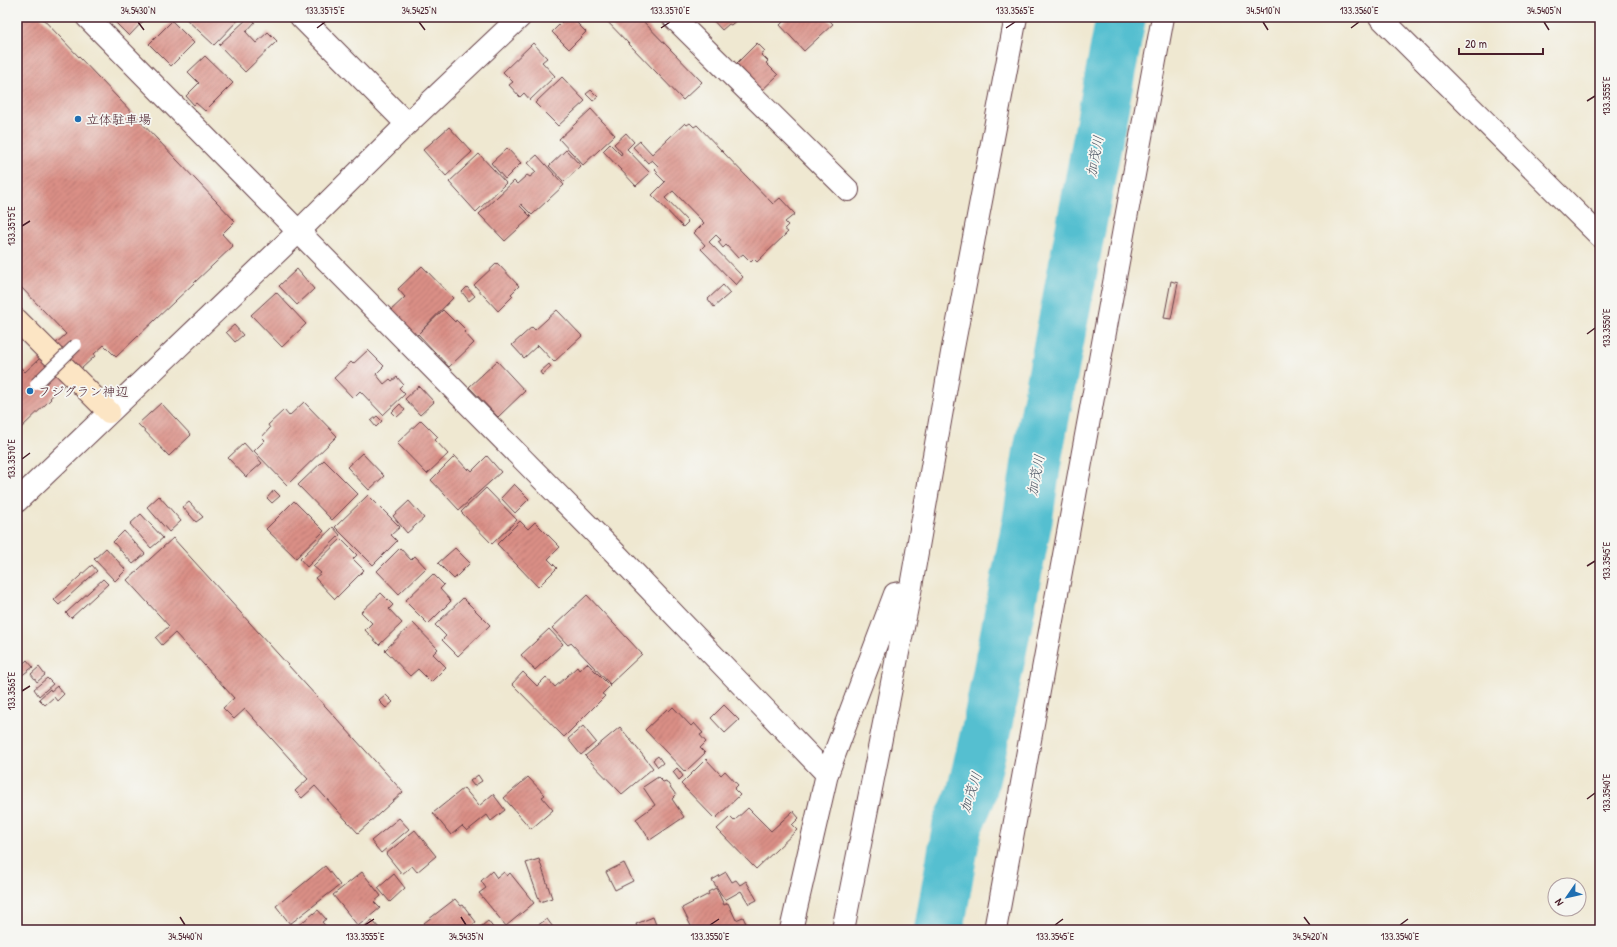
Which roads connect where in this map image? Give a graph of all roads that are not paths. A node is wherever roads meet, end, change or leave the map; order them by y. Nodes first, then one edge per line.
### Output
1 (87, 17) edge
2 (301, 17) edge
3 (520, 17) edge
4 (673, 17) edge
5 (1016, 17) edge
6 (1163, 17) edge
7 (1380, 17) edge
8 (407, 124) junction
9 (848, 190) dead end
10 (298, 232) junction
11 (1600, 236) edge
12 (17, 320) edge
13 (76, 345) dead end
14 (36, 384) dead end
15 (110, 412) junction
16 (17, 501) edge
17 (910, 592) junction
18 (826, 774) junction
19 (791, 930) edge
20 (843, 930) edge
21 (995, 930) edge

1 - 10 street
2 - 8 street
3 - 8 street
4 - 9 street
5 - 17 street
6 - 21 street
7 - 11 street
8 - 10 street
10 - 15 street
10 - 18 street
12 - 15 street
13 - 14 lane, bridge
15 - 16 street
17 - 18 street
17 - 20 street
18 - 19 street

